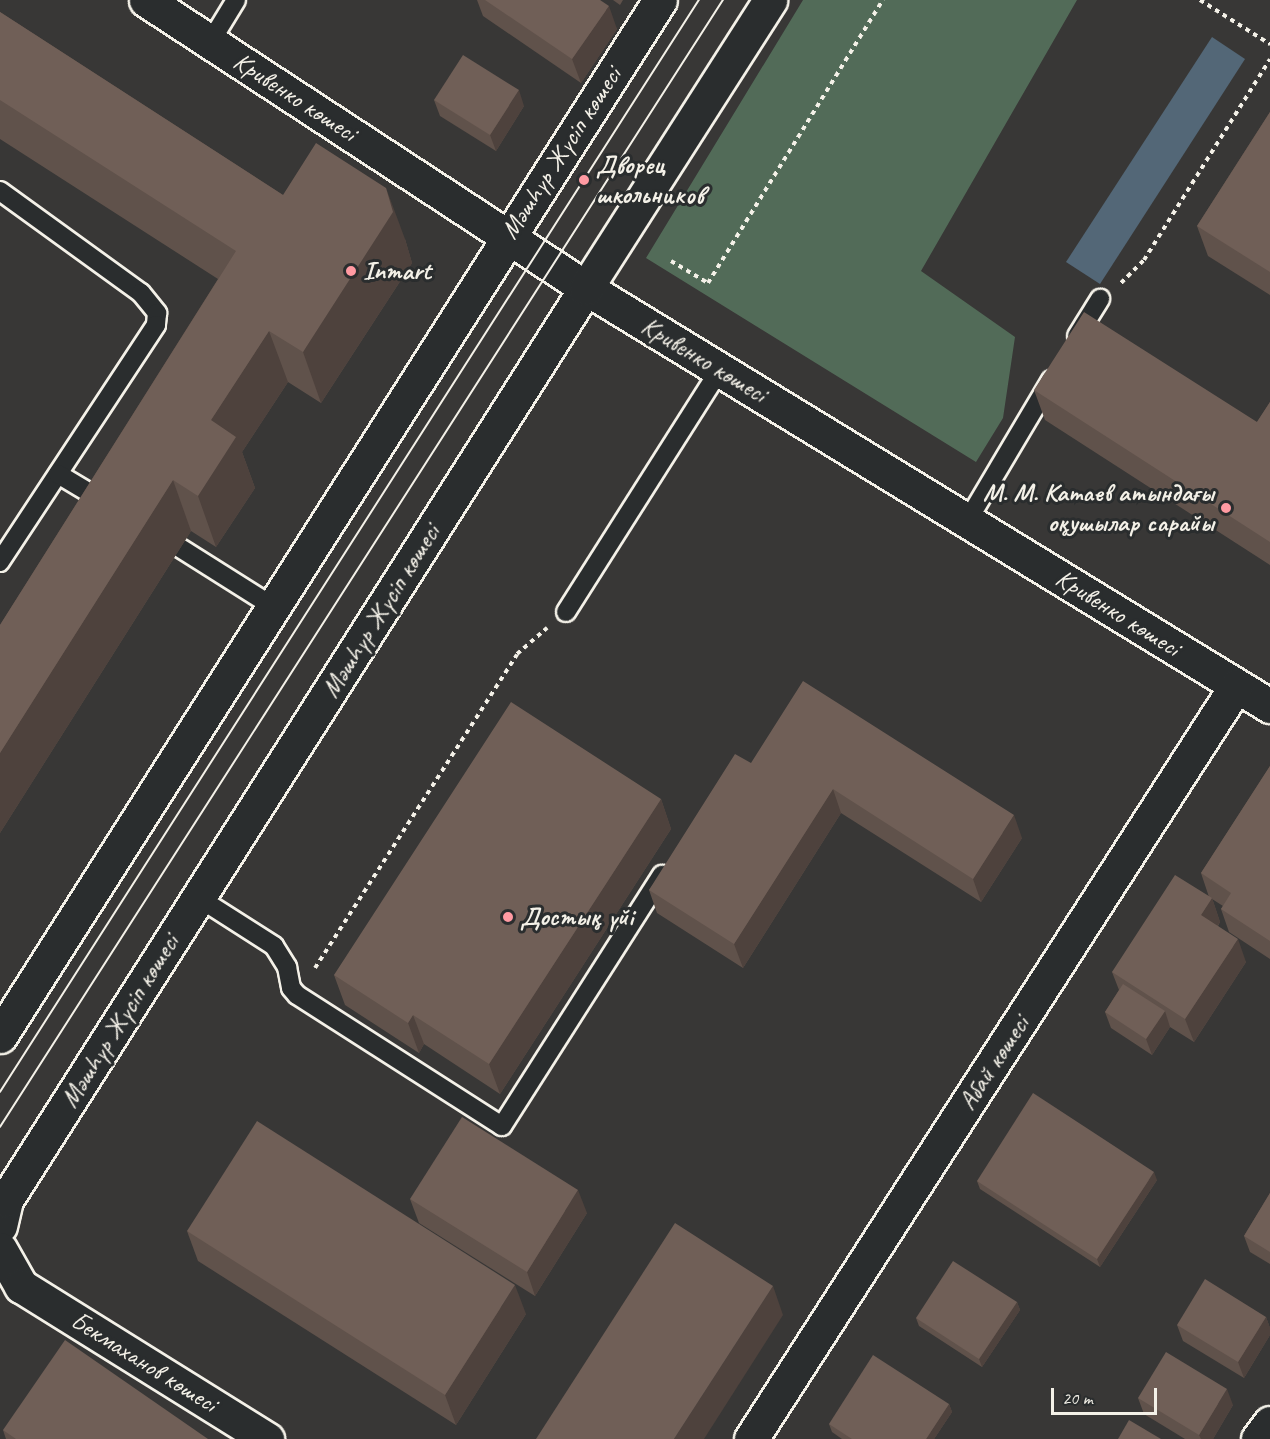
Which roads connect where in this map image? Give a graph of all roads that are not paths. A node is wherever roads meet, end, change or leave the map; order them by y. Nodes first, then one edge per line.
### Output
1 (146, 0) edge
2 (236, 0) edge
3 (660, 0) edge
4 (770, 0) edge
5 (211, 41) junction
6 (0, 191) edge
7 (507, 236) junction
8 (586, 288) junction
9 (1100, 299) road end
10 (720, 369) junction
11 (58, 474) junction
12 (122, 513) edge
13 (968, 520) junction
14 (180, 548) dead end
15 (0, 562) edge
16 (272, 606) junction
17 (566, 612) road end
18 (1259, 694) edge
19 (662, 875) edge
20 (199, 898) junction
21 (0, 1036) edge
22 (0, 1226) edge
23 (0, 1249) edge
24 (1270, 1423) edge
25 (267, 1439) edge
26 (751, 1439) edge
27 (1258, 1439) edge

1 - 5 street, Кривенко көшесі
2 - 5 lane
3 - 7 street, Мәшһүр Жүсіп көшесі
4 - 8 street, Мәшһүр Жүсіп көшесі
5 - 7 street, Кривенко көшесі
6 - 11 lane
7 - 8 street, Кривенко көшесі
7 - 16 street, Мәшһүр Жүсіп көшесі
8 - 10 street, Кривенко көшесі
8 - 20 street, Мәшһүр Жүсіп көшесі
9 - 13 lane
10 - 13 street, Кривенко көшесі
10 - 17 lane
11 - 12 lane
11 - 15 lane
13 - 18 street, Кривенко көшесі
14 - 16 lane
16 - 21 street, Мәшһүр Жүсіп көшесі
18 - 26 street, Абай көшесі
19 - 20 lane
20 - 22 street, Мәшһүр Жүсіп көшесі
23 - 25 street, Бекмаханов көшесі
24 - 27 street

